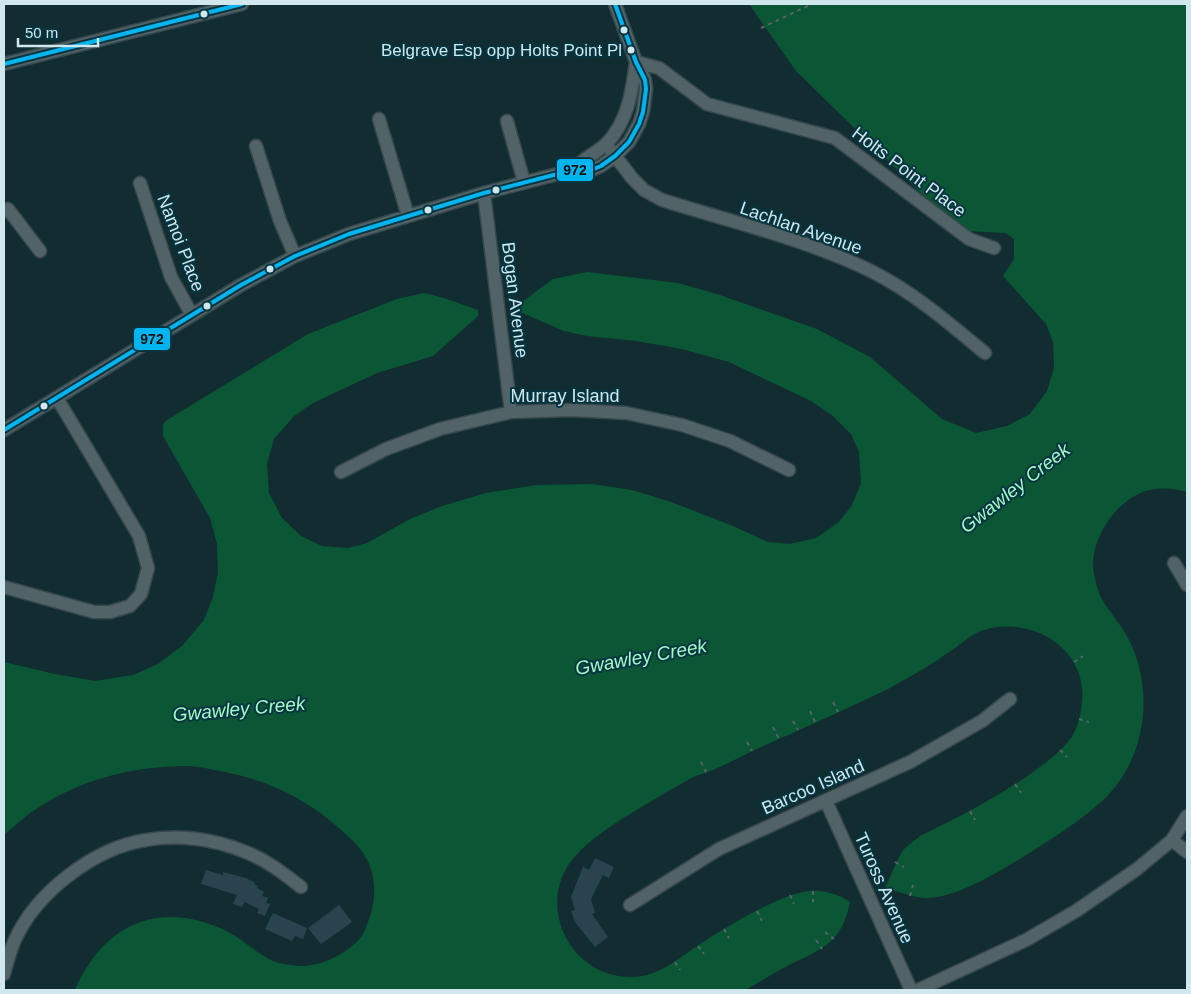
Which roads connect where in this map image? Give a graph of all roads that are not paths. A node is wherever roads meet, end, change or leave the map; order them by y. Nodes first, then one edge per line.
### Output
1 (616, 4) edge
2 (233, 5) edge
3 (636, 62) junction
4 (4, 64) edge
5 (379, 119) dead end
6 (507, 121) dead end
7 (606, 144) junction
8 (256, 146) dead end
9 (616, 156) junction
10 (573, 170) junction
11 (524, 182) junction
12 (140, 183) dead end
13 (484, 193) junction
14 (4, 211) edge
15 (408, 216) junction
16 (994, 248) dead end
17 (40, 251) dead end
18 (295, 256) junction
19 (192, 315) junction
20 (985, 353) dead end
21 (57, 398) junction
22 (511, 412) junction
23 (4, 430) edge
24 (788, 470) dead end
25 (341, 472) dead end
26 (1174, 563) dead end
27 (1187, 586) edge
28 (4, 587) edge
29 (1010, 698) dead end
30 (826, 801) junction
31 (1187, 816) edge
32 (1172, 840) junction
33 (1187, 852) edge
34 (302, 887) dead end
35 (630, 905) dead end
36 (4, 974) edge
37 (911, 990) edge
38 (918, 990) edge

1 - 3 street
2 - 4 street
3 - 7 street
3 - 9 street
3 - 16 street, Holts Point Place
5 - 15 street
6 - 11 street
7 - 9 street, Lachlan Avenue
7 - 10 street
8 - 18 street
9 - 10 street
9 - 20 street, Lachlan Avenue
10 - 11 street
11 - 13 street
12 - 19 street, Namoi Place
13 - 15 street
13 - 22 street, Bogan Avenue
14 - 17 street
15 - 18 street
18 - 19 street
19 - 21 street
21 - 23 street
21 - 28 street
22 - 24 street, Murray Island
22 - 25 street, Murray Island
26 - 27 street
29 - 30 street, Barcoo Island
30 - 35 street, Barcoo Island
30 - 37 street, Tuross Avenue
31 - 32 street
32 - 33 street
32 - 38 street
34 - 36 street

